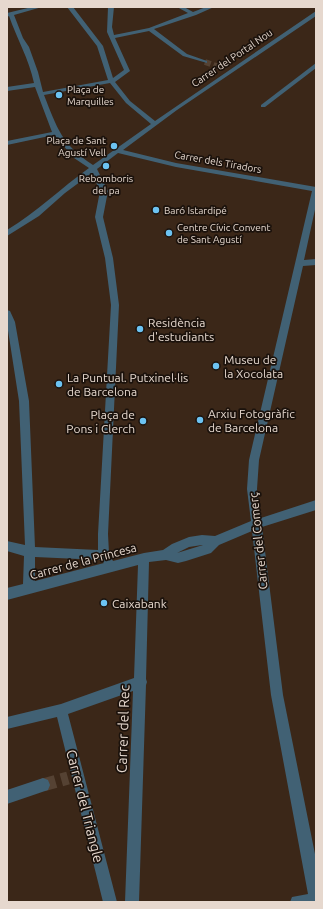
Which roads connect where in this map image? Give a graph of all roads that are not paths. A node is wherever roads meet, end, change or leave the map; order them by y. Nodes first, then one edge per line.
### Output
1 (39, 7) edge
2 (70, 7) edge
3 (112, 7) edge
4 (180, 7) edge
5 (211, 7) edge
6 (316, 13) edge
7 (194, 14) junction
8 (9, 15) edge
9 (150, 29) junction
10 (112, 38) junction
11 (206, 62) tunnel mouth
12 (316, 65) edge
13 (112, 81) junction
14 (37, 84) junction
15 (7, 89) edge
16 (40, 94) junction
17 (263, 106) dead end
18 (157, 122) junction
19 (56, 133) junction
20 (7, 143) edge
21 (117, 151) junction
22 (93, 168) junction
23 (316, 189) edge
24 (7, 233) edge
25 (316, 262) edge
26 (300, 263) junction
27 (7, 313) edge
28 (316, 505) edge
29 (256, 524) junction
30 (7, 546) edge
31 (30, 552) junction
32 (104, 555) junction
33 (144, 558) junction
34 (113, 566) junction
35 (28, 589) junction
36 (7, 594) edge
37 (140, 682) junction
38 (61, 710) junction
39 (7, 723) edge
40 (43, 785) tunnel mouth
41 (7, 797) edge
42 (316, 895) edge
43 (316, 901) edge
44 (110, 902) edge
45 (132, 902) edge
46 (296, 902) edge

1 - 8 street
2 - 13 street
3 - 10 street
4 - 7 street
5 - 7 street
6 - 18 street, Carrer del Portal Nou
7 - 9 street
8 - 14 street
9 - 10 street
9 - 11 street
10 - 13 street
12 - 17 street
13 - 16 street
13 - 18 street
14 - 15 street
14 - 16 street
16 - 19 street
18 - 21 street
19 - 20 street
19 - 22 street
21 - 22 street
21 - 23 street, Carrer dels Tiradors
22 - 24 street
22 - 32 street
23 - 26 street, Carrer del Comerç
25 - 26 street
26 - 29 street, Carrer del Comerç
27 - 31 street
28 - 29 street, Carrer de la Princesa
29 - 33 street, Carrer de la Princesa
29 - 42 street, Carrer del Comerç
30 - 31 street
31 - 32 street
31 - 35 street
32 - 34 street
33 - 34 street, Carrer de la Princesa
33 - 37 street, Carrer del Rec
34 - 35 street, Carrer de la Princesa
35 - 36 street, Carrer de la Princesa
37 - 38 street
37 - 45 street, Carrer del Rec
38 - 39 street
38 - 44 street, Carrer del Triangle
40 - 41 street
43 - 46 street

